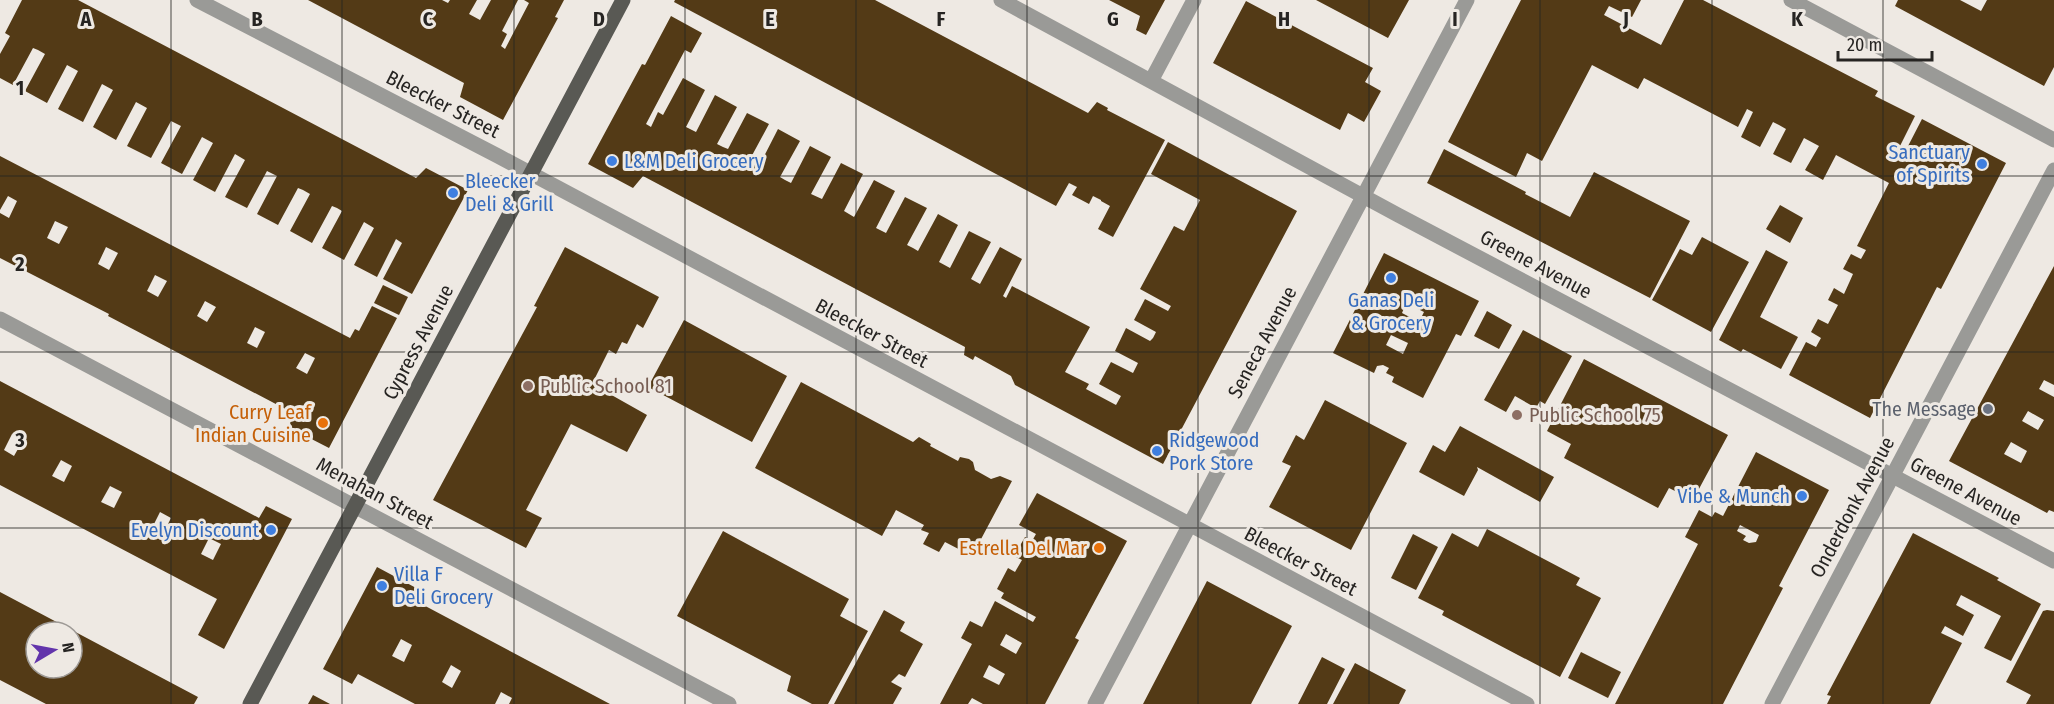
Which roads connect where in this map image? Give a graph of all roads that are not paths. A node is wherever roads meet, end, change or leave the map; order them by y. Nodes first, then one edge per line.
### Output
1 (623, 0) edge
2 (1001, 0) edge
3 (1194, 0) edge
4 (1467, 0) edge
5 (1791, 0) edge
6 (201, 1) edge
7 (1151, 81) junction
8 (2054, 140) edge
9 (2054, 170) edge
10 (531, 174) junction
11 (1363, 196) junction
12 (0, 319) edge
13 (1893, 476) junction
14 (355, 506) junction
15 (1189, 526) junction
16 (2054, 561) edge
17 (250, 704) edge
18 (729, 704) edge
19 (1095, 704) edge
20 (1527, 704) edge
21 (1772, 704) edge

1 - 10 main road, Cypress Avenue
2 - 7 street, Greene Avenue
3 - 7 street
4 - 11 street, Seneca Avenue
5 - 8 street
6 - 10 street, Bleecker Street
7 - 11 street, Greene Avenue
9 - 13 street, Onderdonk Avenue
10 - 14 main road, Cypress Avenue
10 - 15 street, Bleecker Street
11 - 13 street, Greene Avenue
11 - 15 street, Seneca Avenue
12 - 14 street, Menahan Street
13 - 16 street, Greene Avenue
13 - 21 street, Onderdonk Avenue
14 - 17 main road, Cypress Avenue
14 - 18 street, Menahan Street
15 - 19 street, Seneca Avenue
15 - 20 street, Bleecker Street

